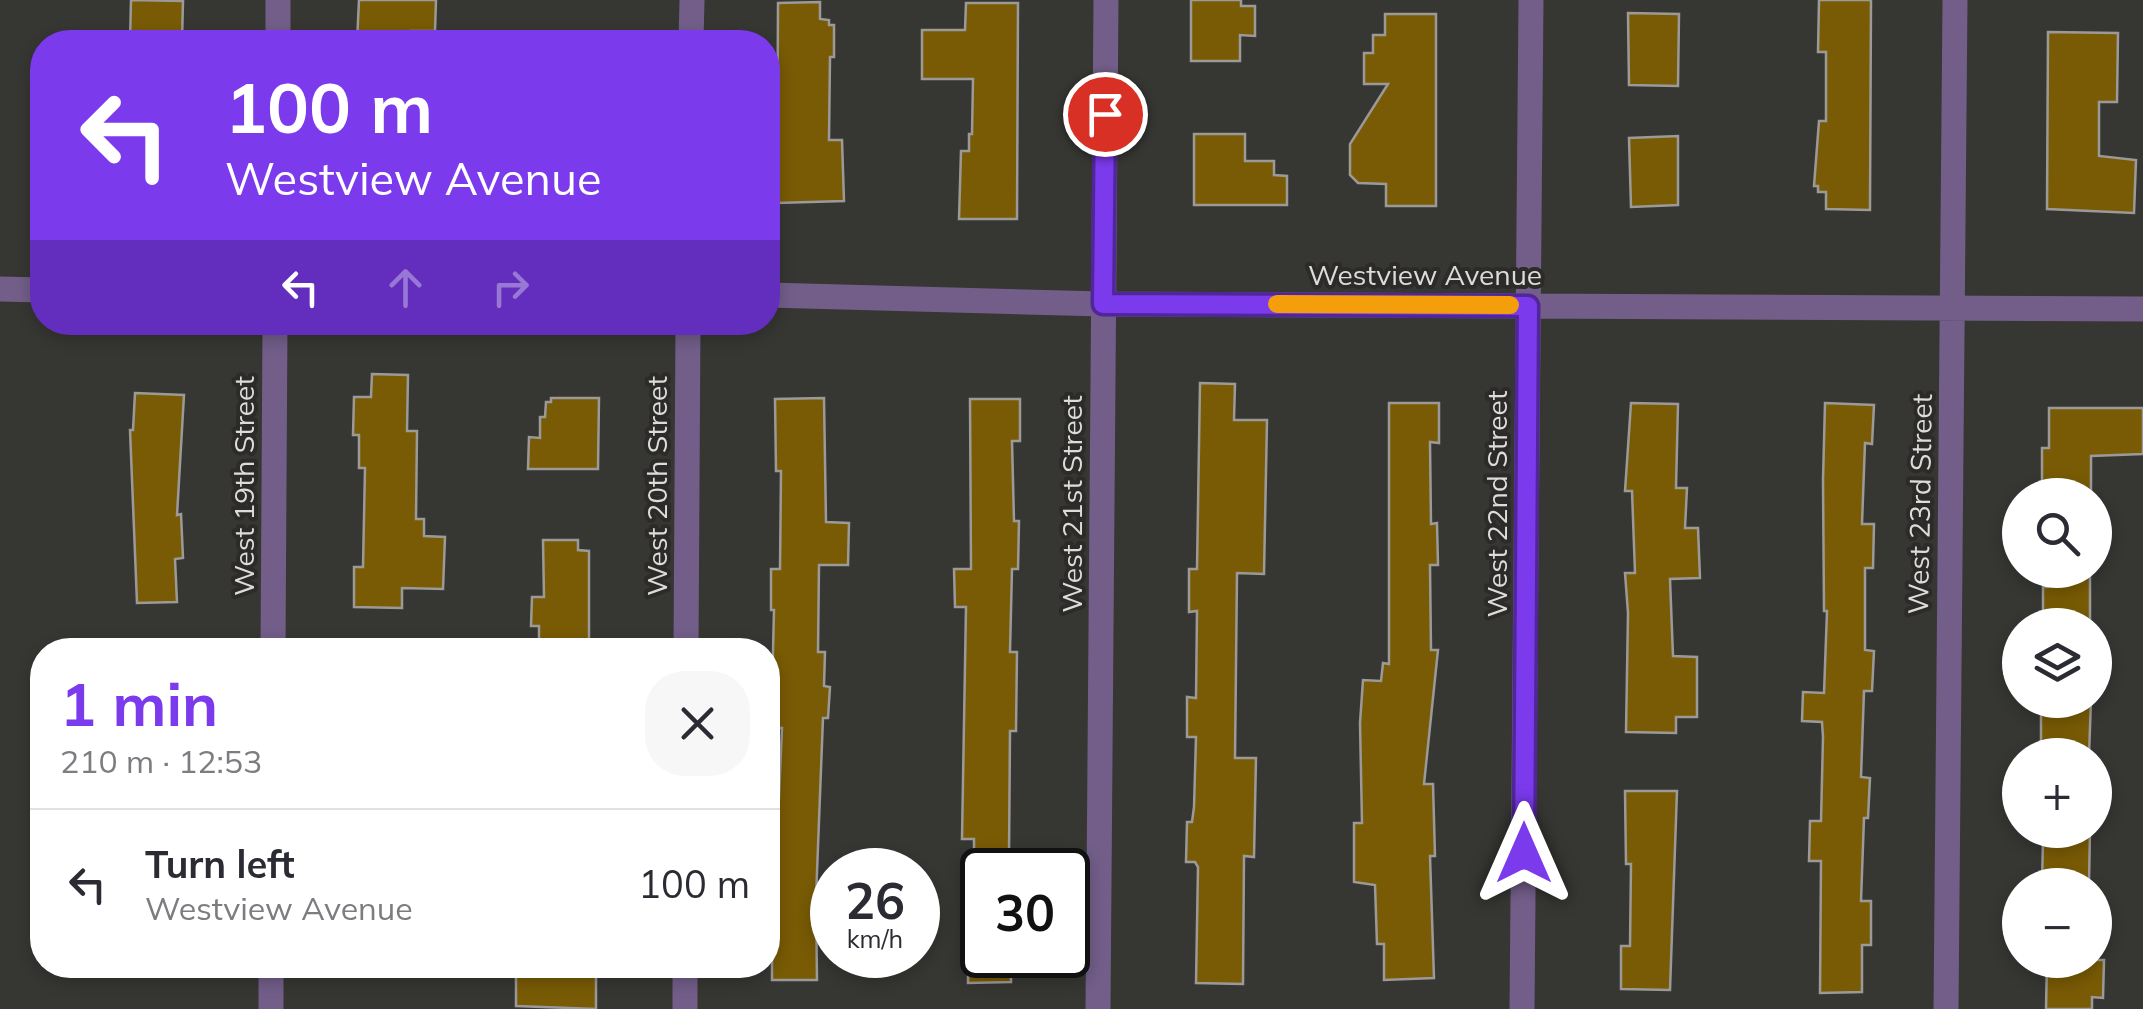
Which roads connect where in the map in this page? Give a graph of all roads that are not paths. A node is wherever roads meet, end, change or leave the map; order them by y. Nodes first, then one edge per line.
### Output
1 (278, 0) edge
2 (692, 0) edge
3 (1106, 0) edge
4 (1531, 0) edge
5 (1955, 0) edge
6 (278, 30) edge
7 (691, 30) edge
8 (0, 289) edge
9 (30, 290) edge
10 (780, 295) edge
11 (1103, 304) junction
12 (1528, 306) junction
13 (1952, 308) junction
14 (2143, 309) edge
15 (275, 335) edge
16 (688, 335) edge
17 (273, 638) edge
18 (686, 638) edge
19 (271, 978) edge
20 (685, 978) edge
21 (271, 1009) edge
22 (685, 1009) edge
23 (1098, 1009) edge
24 (1522, 1009) edge
25 (1946, 1009) edge

1 - 6 street
2 - 7 street
3 - 11 street, West 21st Street
4 - 12 street, West 22nd Street
5 - 13 street, West 23rd Street
8 - 9 street
10 - 11 street, Westview Avenue
11 - 12 street, Westview Avenue
11 - 23 street, West 21st Street
12 - 13 street, Westview Avenue
12 - 24 street, West 22nd Street
13 - 14 street, Westview Avenue
13 - 25 street, West 23rd Street
15 - 17 street, West 19th Street
16 - 18 street, West 20th Street
19 - 21 street
20 - 22 street

